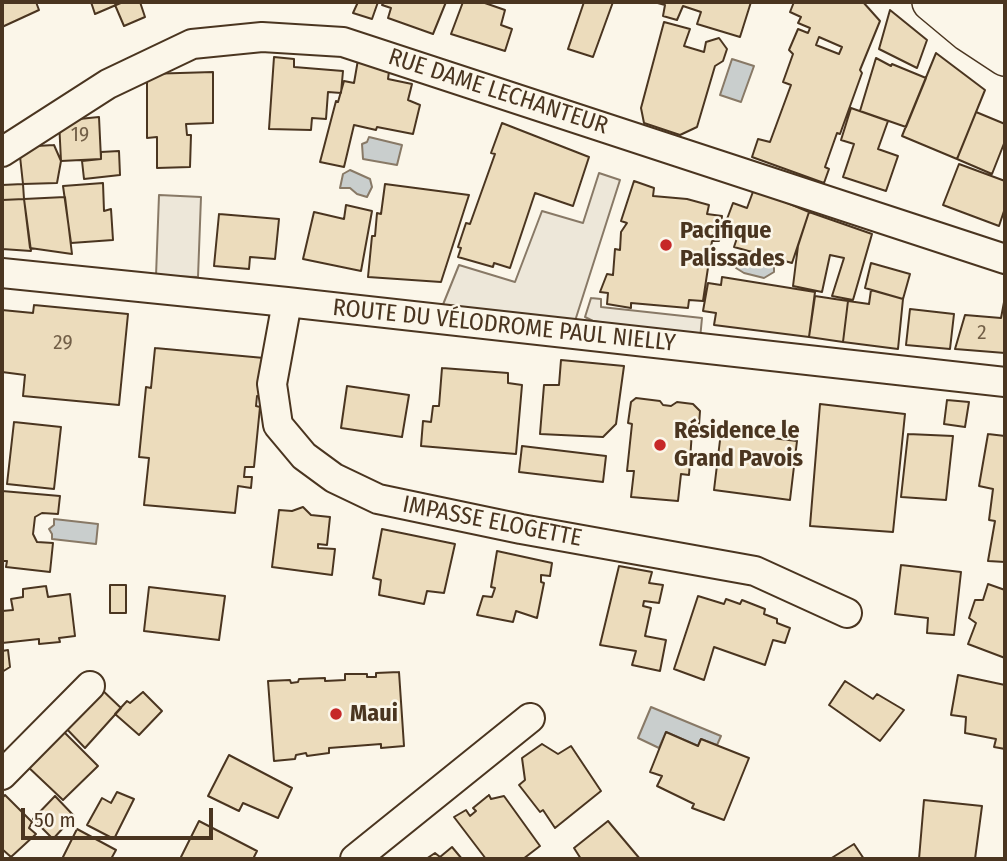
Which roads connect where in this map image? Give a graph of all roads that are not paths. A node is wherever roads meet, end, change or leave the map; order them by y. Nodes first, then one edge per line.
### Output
1 (931, 2) edge
2 (973, 2) edge
3 (1005, 27) edge
4 (1005, 57) edge
5 (2, 152) edge
6 (1005, 259) edge
7 (2, 273) edge
8 (287, 302) junction
9 (1005, 382) edge
10 (847, 613) dead end
11 (90, 686) dead end
12 (530, 718) dead end
13 (2, 775) edge
14 (355, 859) edge

1 - 4 main road
2 - 3 main road
5 - 6 street, RUE DAME LECHANTEUR
7 - 8 street, ROUTE DU VÉLODROME PAUL NIELLY
8 - 9 street, ROUTE DU VÉLODROME PAUL NIELLY
8 - 10 street, IMPASSE ELOGETTE
11 - 13 street
12 - 14 street

